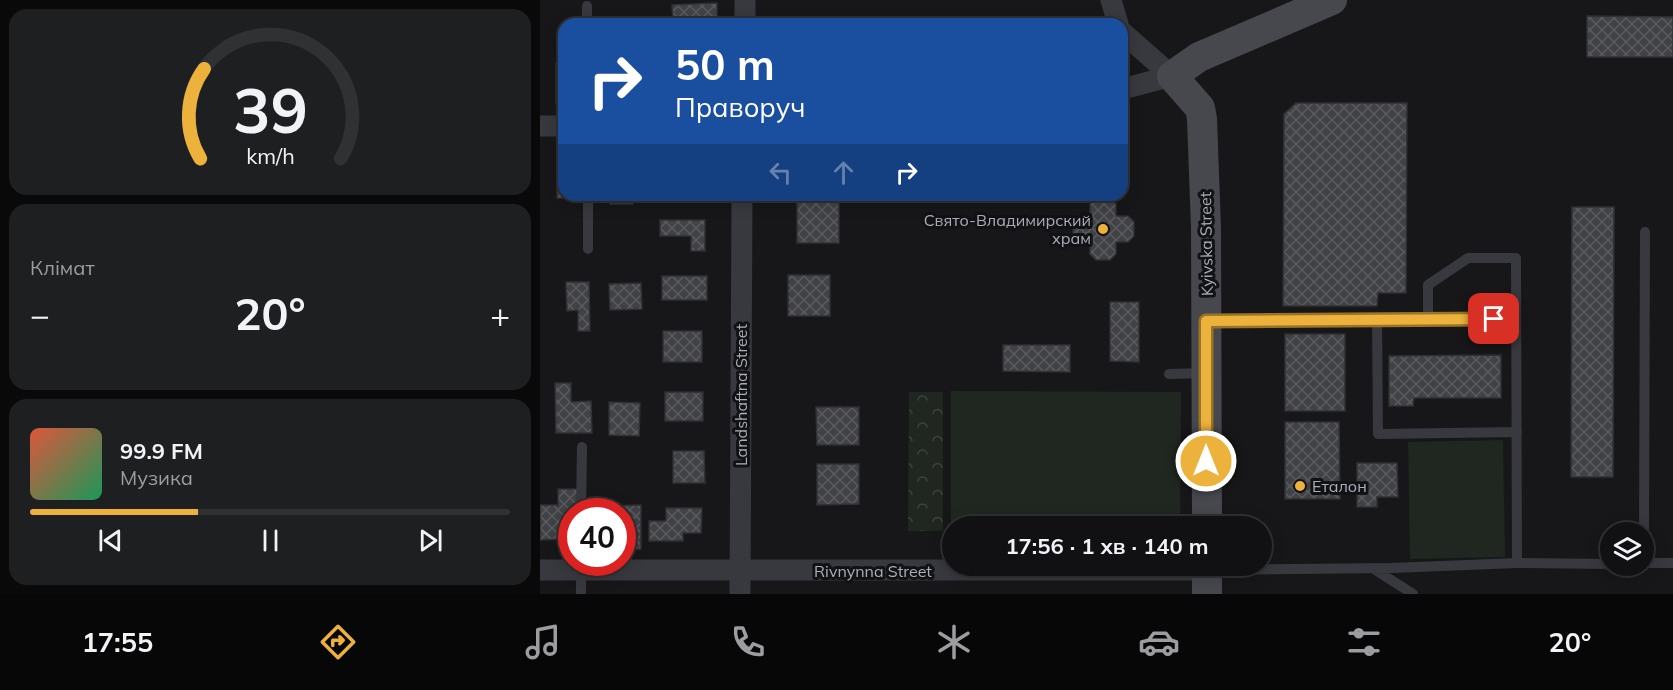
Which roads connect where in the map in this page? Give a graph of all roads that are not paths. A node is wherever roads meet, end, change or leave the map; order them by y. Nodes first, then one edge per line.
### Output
1 (745, 0) edge
2 (1111, 0) edge
3 (1332, 0) edge
4 (587, 6) dead end
5 (587, 18) edge
6 (745, 18) edge
7 (1116, 18) edge
8 (1128, 37) edge
9 (1172, 76) junction
10 (1128, 87) edge
11 (540, 126) edge
12 (558, 126) edge
13 (588, 201) edge
14 (742, 201) edge
15 (1645, 232) dead end
16 (588, 249) dead end
17 (1516, 319) junction
18 (1377, 320) junction
19 (1428, 320) junction
20 (1206, 321) junction
21 (1168, 374) dead end
22 (1206, 374) junction
23 (1517, 432) junction
24 (582, 447) dead end
25 (581, 498) edge
26 (1207, 516) edge
27 (1644, 522) edge
28 (1517, 563) junction
29 (1654, 563) edge
30 (1673, 563) edge
31 (1600, 564) edge
32 (636, 568) edge
33 (1374, 568) junction
34 (558, 569) edge
35 (740, 569) junction
36 (540, 570) edge
37 (581, 576) edge
38 (1207, 577) edge
39 (581, 594) edge
40 (740, 594) edge
41 (1413, 594) edge

1 - 6 street
2 - 7 street
3 - 9 street
4 - 5 lane
8 - 9 street, Kyivska Street
9 - 10 street
9 - 20 street, Kyivska Street
11 - 12 street
13 - 16 lane
14 - 35 street, Landshaftna Street
15 - 27 lane
17 - 19 lane
17 - 19 lane
17 - 23 lane
18 - 19 lane
18 - 20 lane
18 - 23 lane
20 - 22 street, Kyivska Street
21 - 22 lane
22 - 26 street, Kyivska Street
23 - 28 lane
24 - 25 lane
28 - 31 lane
28 - 33 lane
29 - 30 lane
32 - 35 street, Rivnynna Street
33 - 38 lane
33 - 41 lane
34 - 36 street, Rivnynna Street
35 - 38 street, Rivnynna Street
35 - 40 street, Landshaftna Street
37 - 39 lane

